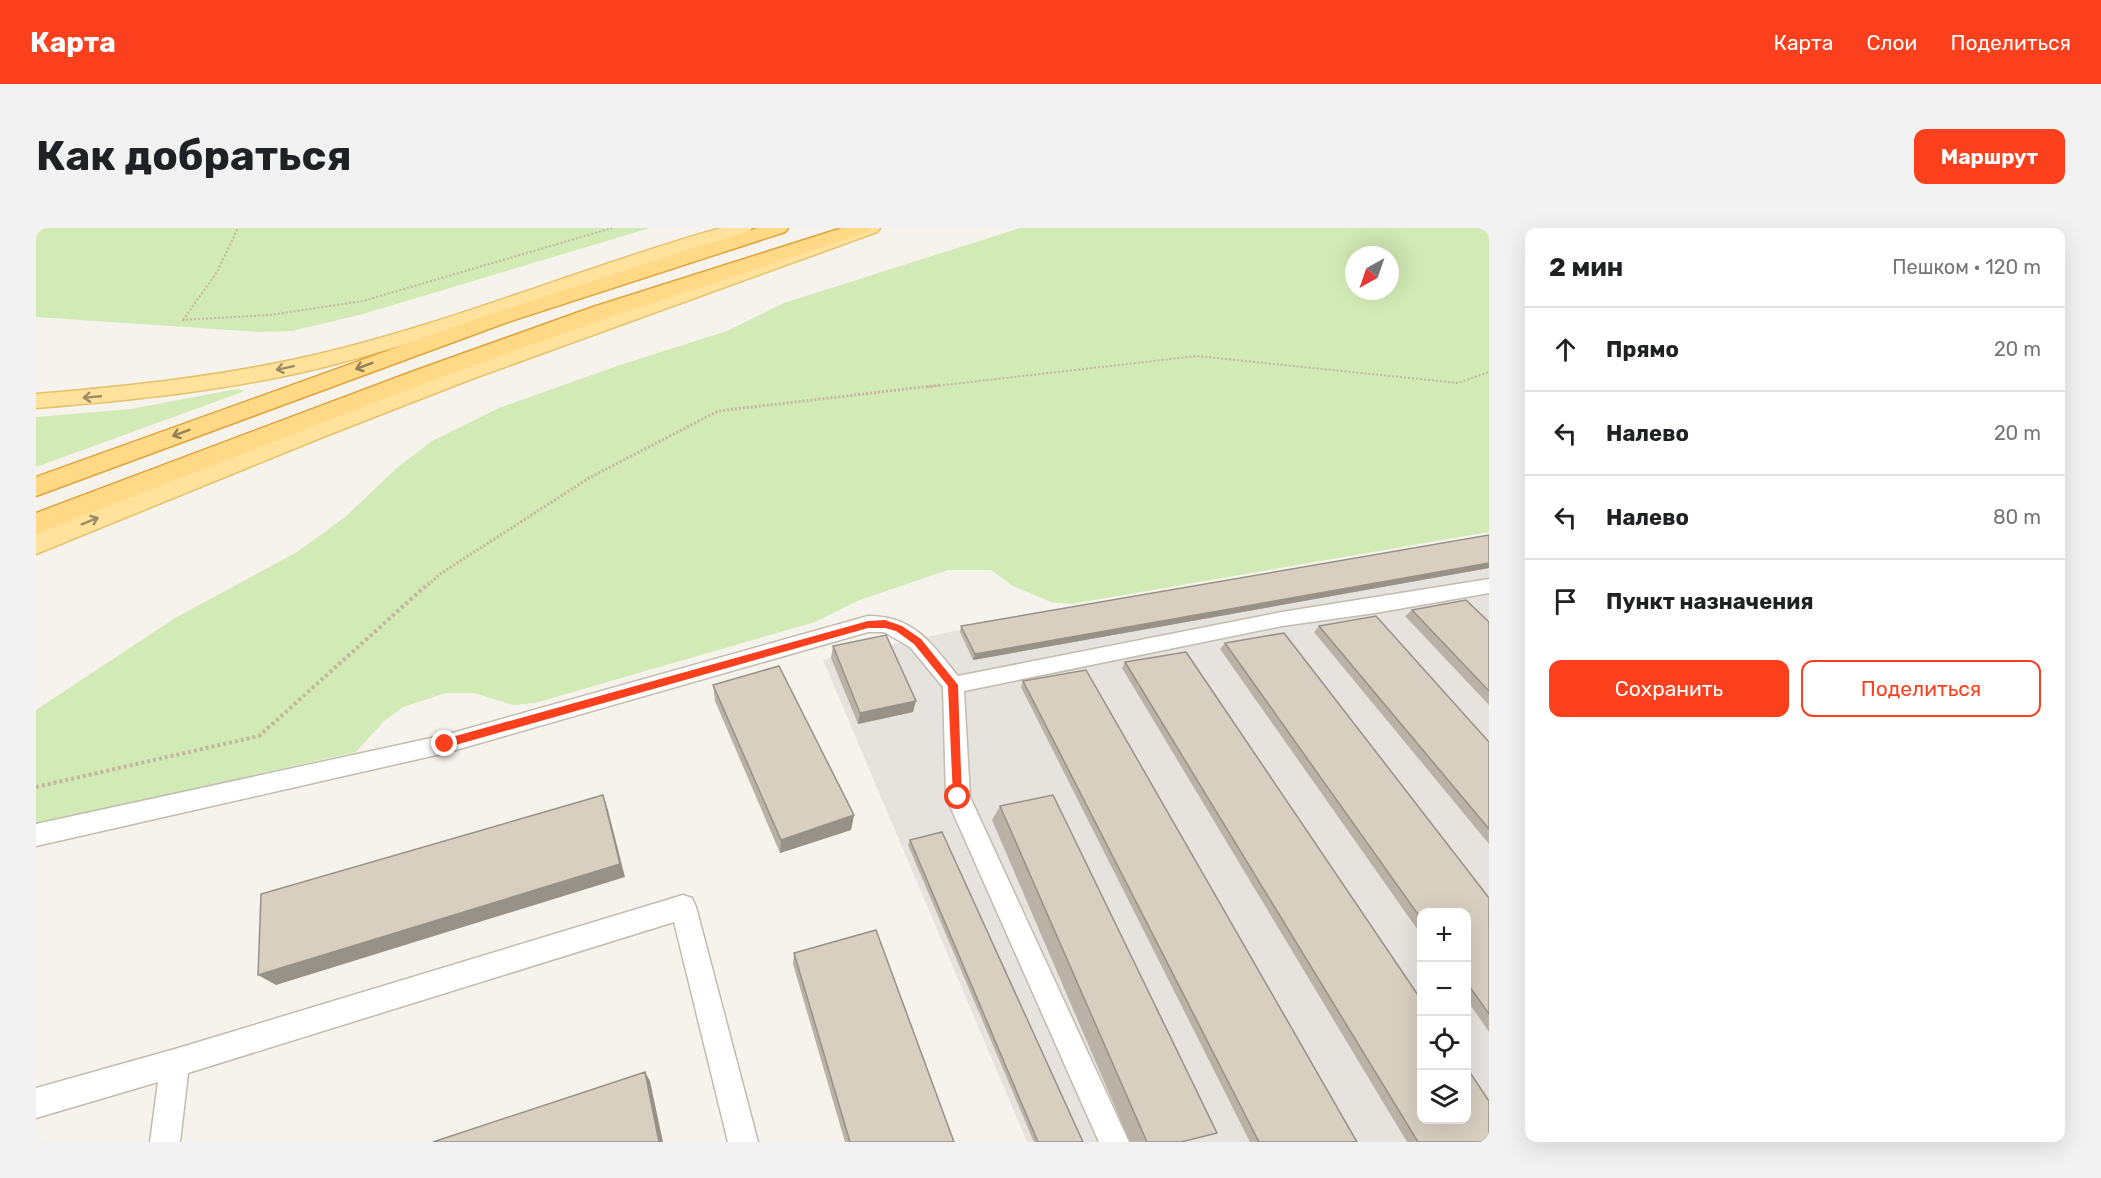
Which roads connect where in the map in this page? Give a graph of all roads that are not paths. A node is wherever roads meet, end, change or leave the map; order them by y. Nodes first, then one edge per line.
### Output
1 (742, 228) edge
2 (778, 228) edge
3 (861, 228) edge
4 (870, 228) edge
5 (36, 400) edge
6 (36, 487) edge
7 (36, 524) edge
8 (36, 544) edge
9 (1489, 586) edge
10 (953, 685) junction
11 (36, 836) edge
12 (175, 1063) junction
13 (36, 1103) edge
14 (165, 1142) edge
15 (743, 1142) edge
16 (1114, 1142) edge

1 -> 5 main road
2 -> 6 highway
3 - 7 highway
8 -> 4 main road
9 - 10 lane
10 - 11 lane
10 - 16 lane
12 - 13 lane
12 - 14 lane
12 - 15 lane

